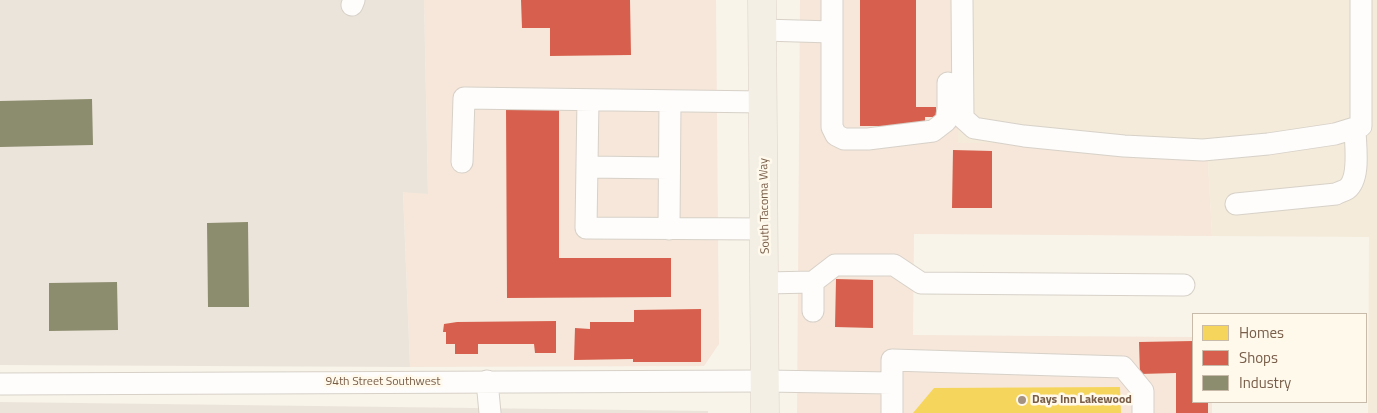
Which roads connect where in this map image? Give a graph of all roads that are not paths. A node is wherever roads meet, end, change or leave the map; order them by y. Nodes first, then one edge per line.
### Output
1 (762, 0) edge
2 (832, 0) edge
3 (948, 0) edge
4 (962, 0) edge
5 (1361, 0) edge
6 (763, 30) junction
7 (832, 32) junction
8 (588, 100) junction
9 (670, 102) junction
10 (763, 102) junction
11 (1355, 128) junction
12 (462, 162) dead end
13 (587, 167) junction
14 (669, 168) junction
15 (1236, 204) dead end
16 (669, 229) junction
17 (765, 229) junction
18 (813, 282) junction
19 (766, 283) junction
20 (1184, 285) dead end
21 (812, 311) dead end
22 (487, 381) junction
23 (765, 381) junction
24 (892, 383) junction
25 (0, 384) edge
26 (490, 413) edge
27 (766, 413) edge
28 (892, 413) edge
29 (1143, 413) edge

1 - 6 main road, South Tacoma Way
2 - 7 street
3 - 7 street
4 - 11 street
5 - 11 street
6 - 7 street
6 - 10 main road, South Tacoma Way
8 - 9 street
8 - 12 street
8 - 13 street
9 - 10 street
9 - 14 street
10 - 17 main road, South Tacoma Way
11 - 15 street
13 - 14 street
13 - 16 street
14 - 16 street
16 - 17 street
17 - 19 main road, South Tacoma Way
18 - 19 street
18 - 20 street
18 - 21 street
19 - 23 main road, South Tacoma Way
22 - 23 street, 94th Street Southwest
22 - 25 street, 94th Street Southwest
22 - 26 street
23 - 24 street, 94th Street Southwest
23 - 27 main road, South Tacoma Way
24 - 28 street
24 - 29 street

